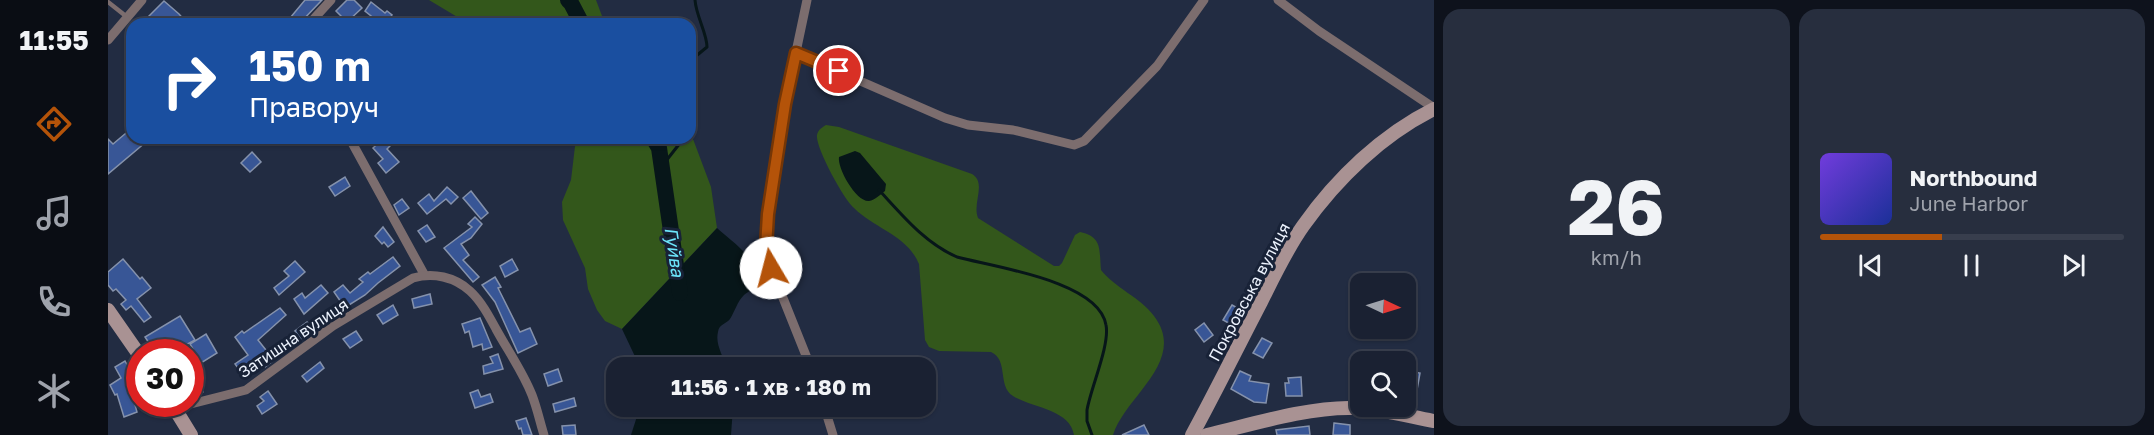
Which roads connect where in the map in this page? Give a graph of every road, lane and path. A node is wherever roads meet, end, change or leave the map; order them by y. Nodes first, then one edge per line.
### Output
1 (142, 0) edge
2 (331, 0) edge
3 (807, 0) edge
4 (1204, 0) edge
5 (1278, 0) edge
6 (108, 2) edge
7 (128, 18) edge
8 (131, 18) edge
9 (314, 18) edge
10 (126, 24) edge
11 (108, 40) edge
12 (796, 53) junction
13 (1434, 108) edge
14 (353, 144) edge
15 (424, 274) junction
16 (108, 310) edge
17 (128, 339) edge
18 (807, 357) edge
19 (204, 399) edge
20 (180, 417) edge
21 (827, 417) edge
22 (1434, 421) edge
23 (191, 435) edge
24 (544, 435) edge
25 (833, 435) edge
26 (1192, 435) edge
27 (1207, 435) edge

1 - 8 street
2 - 9 street
3 - 12 street
4 - 12 street
5 - 13 street
6 - 7 lane
10 - 11 street
12 - 18 street
13 - 26 street, Покровська вулиця
14 - 15 street
15 - 19 street, Затишна вулиця
15 - 24 street
16 - 17 street
20 - 23 street
21 - 25 street
22 - 27 street

